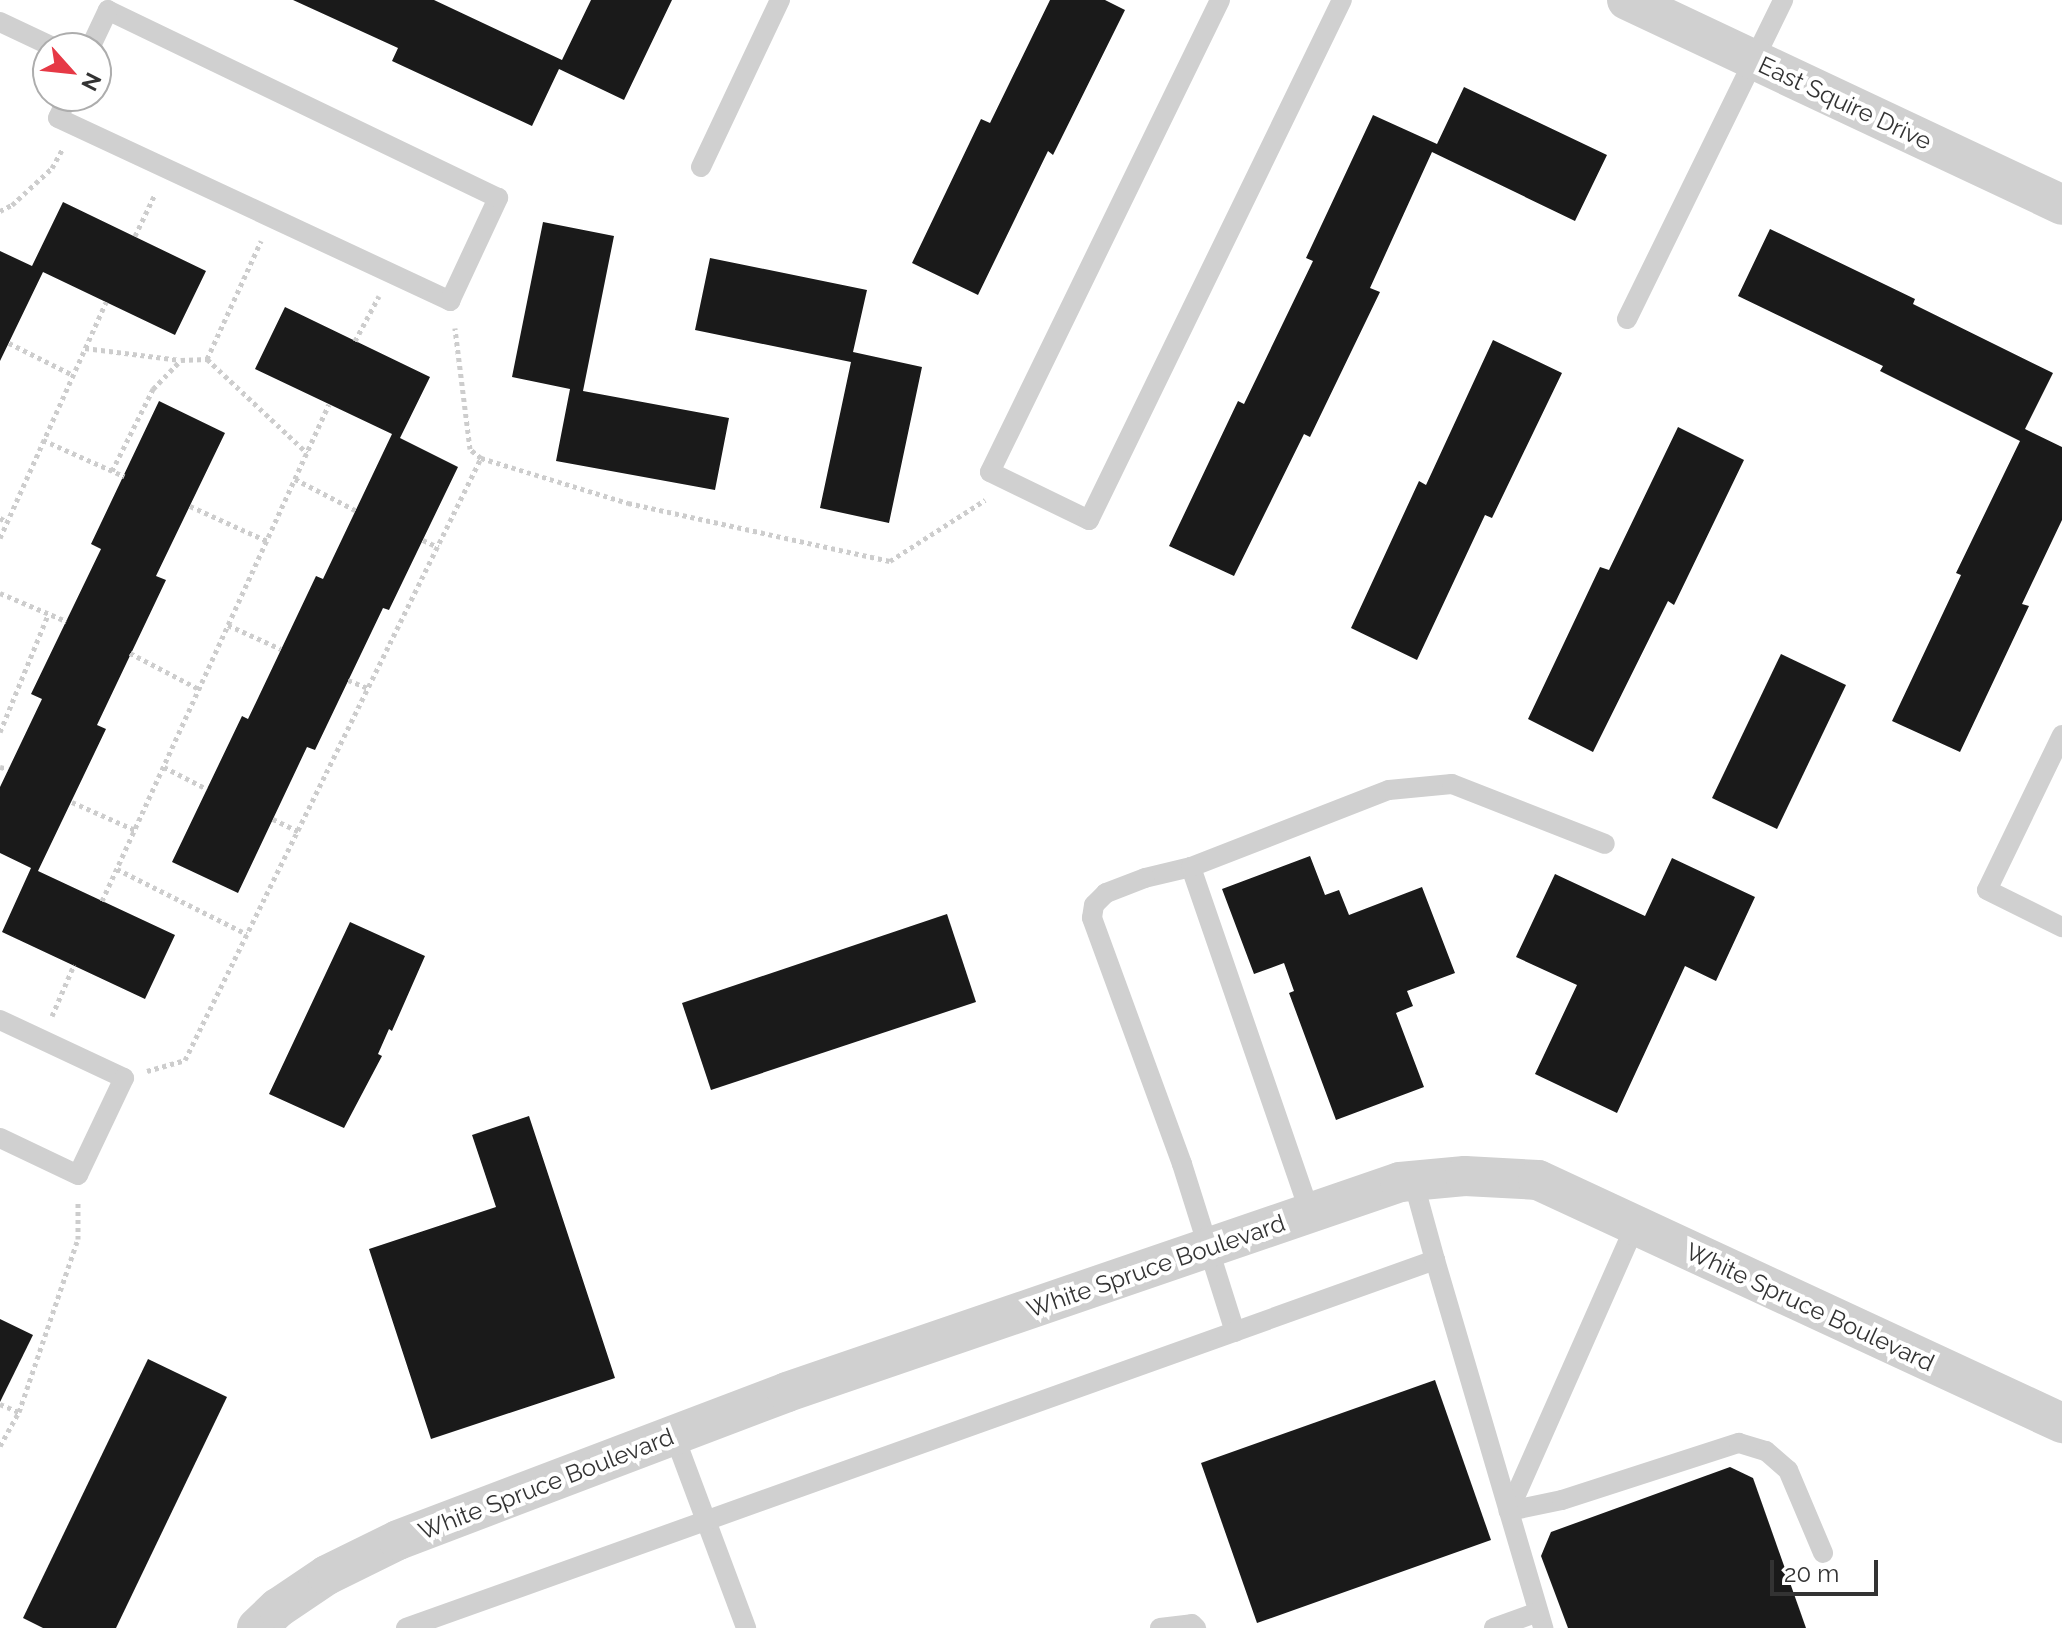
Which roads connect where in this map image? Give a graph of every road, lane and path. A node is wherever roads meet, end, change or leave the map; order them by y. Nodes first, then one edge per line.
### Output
1 (780, 0) edge
2 (1220, 0) edge
3 (1342, 0) edge
4 (1627, 0) edge
5 (1783, 0) edge
6 (0, 22) edge
7 (98, 32) edge
8 (32, 37) edge
9 (1753, 59) junction
10 (61, 112) edge
11 (75, 126) junction
12 (701, 167) dead end
13 (167, 169) junction
14 (2062, 205) edge
15 (0, 211) edge
16 (272, 218) junction
17 (135, 236) dead end
18 (390, 273) junction
19 (450, 301) junction
20 (106, 302) dead end
21 (1627, 319) dead end
22 (355, 341) dead end
23 (9, 343) dead end
24 (85, 348) junction
25 (207, 359) junction
26 (181, 360) junction
27 (73, 375) junction
28 (329, 404) dead end
29 (43, 440) junction
30 (307, 453) junction
31 (481, 458) junction
32 (112, 471) junction
33 (124, 476) dead end
34 (295, 479) junction
35 (995, 493) dead end
36 (190, 506) dead end
37 (355, 510) dead end
38 (0, 518) edge
39 (7, 522) junction
40 (0, 538) edge
41 (423, 540) dead end
42 (267, 541) junction
43 (438, 547) junction
44 (0, 593) edge
45 (48, 615) junction
46 (66, 621) dead end
47 (228, 625) junction
48 (281, 649) dead end
49 (130, 653) dead end
50 (348, 680) dead end
51 (368, 688) junction
52 (199, 689) junction
53 (0, 732) edge
54 (2062, 735) edge
55 (0, 767) edge
56 (164, 767) junction
57 (8, 769) dead end
58 (207, 789) dead end
59 (72, 802) dead end
60 (273, 819) dead end
61 (135, 830) junction
62 (298, 831) junction
63 (1605, 844) dead end
64 (1191, 867) junction
65 (117, 869) junction
66 (102, 901) dead end
67 (2062, 927) edge
68 (247, 934) junction
69 (74, 965) dead end
70 (0, 1020) edge
71 (42, 1040) junction
72 (124, 1078) junction
73 (0, 1138) edge
74 (78, 1175) junction
75 (1413, 1180) junction
76 (1310, 1213) junction
77 (1635, 1226) junction
78 (1206, 1248) junction
79 (1435, 1260) junction
80 (1235, 1332) junction
81 (0, 1404) edge
82 (19, 1412) junction
83 (2062, 1423) edge
84 (674, 1435) junction
85 (0, 1446) edge
86 (1509, 1511) junction
87 (706, 1522) junction
88 (1823, 1553) dead end
89 (1541, 1620) edge
90 (257, 1628) edge
91 (406, 1628) edge
92 (746, 1628) edge
93 (1160, 1628) edge
94 (1196, 1628) edge
95 (1494, 1628) edge

1 - 12 lane
2 - 3 lane
4 - 9 street, East Squire Drive
5 - 9 lane
6 - 8 lane
7 - 19 lane
9 - 14 street, East Squire Drive
9 - 21 lane
10 - 11 lane
11 - 13 lane
11 - 15 path
13 - 16 lane
13 - 17 path
16 - 18 lane
16 - 25 path
18 - 19 lane
18 - 22 path
19 - 31 path
20 - 24 path
23 - 27 path
24 - 26 path
24 - 27 path
25 - 26 path
25 - 30 path
26 - 32 path
27 - 29 path
28 - 30 path
29 - 32 path
29 - 39 path
30 - 34 path
31 - 35 path
31 - 43 path
32 - 33 path
34 - 37 path
34 - 42 path
36 - 42 path
38 - 39 path
39 - 40 path
41 - 43 path
42 - 47 path
43 - 51 path
44 - 45 path
45 - 46 path
45 - 53 path
47 - 48 path
47 - 52 path
49 - 52 path
50 - 51 path
51 - 62 path
52 - 56 path
54 - 67 lane
55 - 57 path
56 - 58 path
56 - 61 path
59 - 61 path
60 - 62 path
61 - 65 path
62 - 68 path
63 - 64 lane
64 - 76 lane
64 - 78 lane
65 - 66 path
65 - 68 path
68 - 72 path
69 - 71 path
70 - 71 lane
71 - 72 lane
72 - 74 lane
73 - 74 lane
74 - 82 path
75 - 76 street, White Spruce Boulevard
75 - 77 street, White Spruce Boulevard
75 - 79 lane
76 - 78 street, White Spruce Boulevard
77 - 83 street, White Spruce Boulevard
77 - 86 lane
78 - 80 lane
78 - 84 street, White Spruce Boulevard
79 - 80 lane
79 - 86 lane
80 - 87 lane
81 - 82 path
82 - 85 path
84 - 87 lane
84 - 90 street, White Spruce Boulevard
86 - 88 lane
86 - 89 lane
87 - 91 lane
87 - 92 lane
89 - 95 lane
93 - 94 lane

